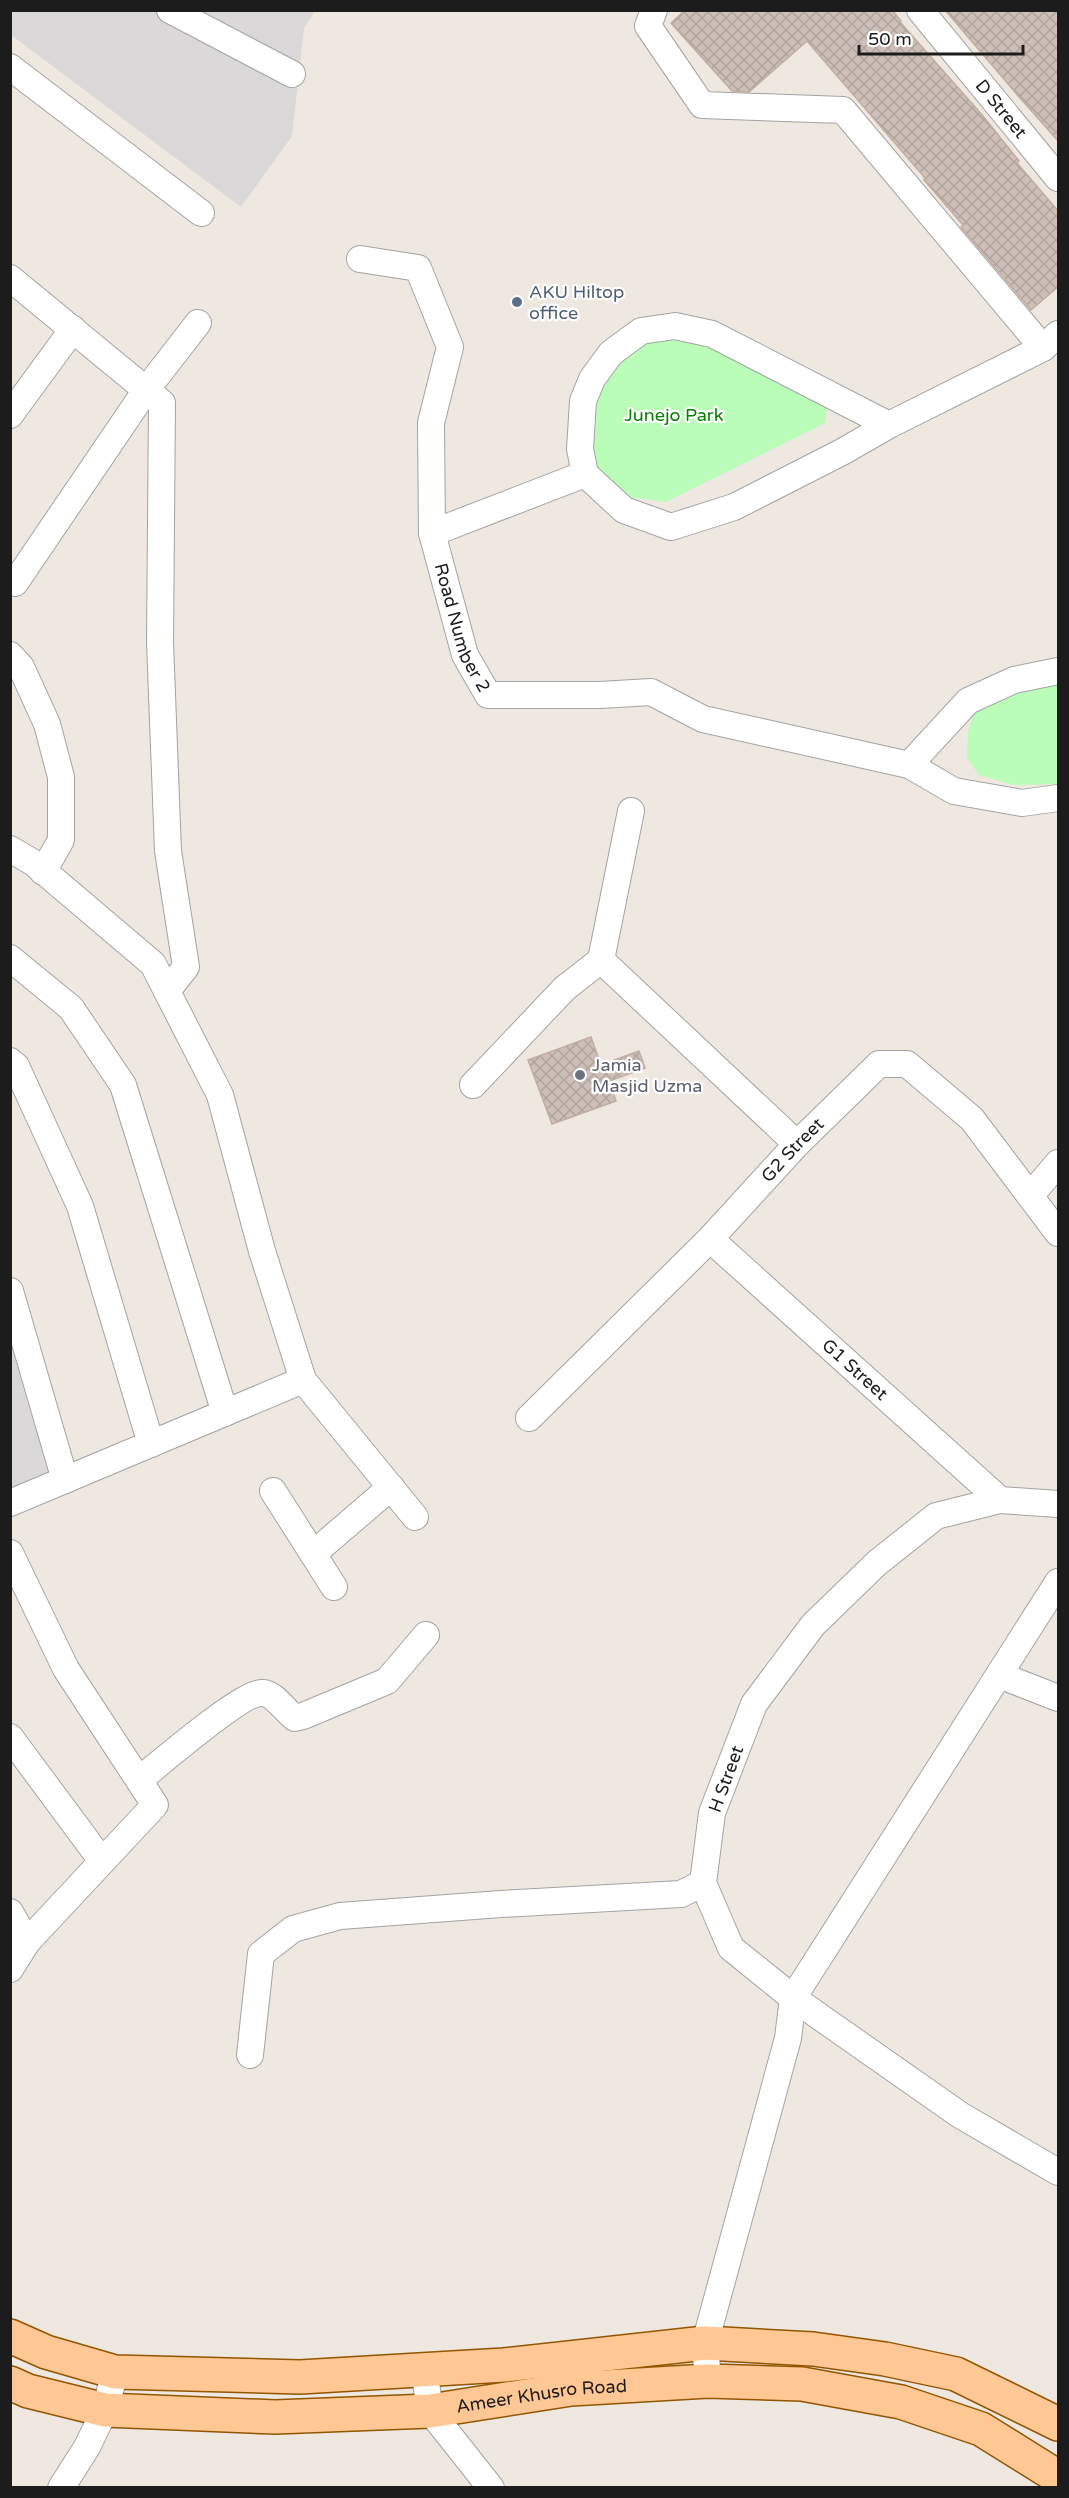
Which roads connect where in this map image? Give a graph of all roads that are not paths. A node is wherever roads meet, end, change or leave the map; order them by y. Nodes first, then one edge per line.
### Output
1 (654, 10) edge
2 (920, 10) edge
3 (171, 11) edge
4 (10, 67) edge
5 (292, 74) dead end
6 (1059, 178) edge
7 (201, 213) dead end
8 (360, 258) dead end
9 (10, 278) edge
10 (198, 323) dead end
11 (74, 329) junction
12 (1051, 341) edge
13 (146, 390) junction
14 (10, 415) edge
15 (889, 425) junction
16 (585, 474) junction
17 (432, 533) junction
18 (15, 584) dead end
19 (10, 655) edge
20 (1059, 671) edge
21 (909, 765) junction
22 (1059, 798) edge
23 (631, 811) dead end
24 (10, 849) edge
25 (43, 872) junction
26 (10, 958) edge
27 (601, 960) junction
28 (167, 991) junction
29 (10, 1062) edge
30 (473, 1085) dead end
31 (797, 1144) junction
32 (1059, 1163) edge
33 (1031, 1195) junction
34 (1059, 1233) edge
35 (710, 1239) junction
36 (10, 1291) edge
37 (303, 1380) junction
38 (225, 1413) junction
39 (529, 1418) dead end
40 (151, 1444) junction
41 (65, 1480) junction
42 (391, 1487) junction
43 (273, 1491) dead end
44 (1000, 1500) junction
45 (10, 1503) edge
46 (1059, 1504) edge
47 (415, 1517) dead end
48 (10, 1553) edge
49 (313, 1554) junction
50 (1059, 1582) edge
51 (334, 1587) dead end
52 (426, 1635) dead end
53 (999, 1675) junction
54 (1059, 1698) edge
55 (10, 1737) edge
56 (139, 1780) junction
57 (102, 1861) junction
58 (703, 1883) junction
59 (10, 1912) edge
60 (27, 1941) junction
61 (10, 1969) edge
62 (793, 1998) junction
63 (250, 2055) dead end
64 (1059, 2172) edge
65 (10, 2336) edge
66 (705, 2343) junction
67 (424, 2368) junction
68 (115, 2372) junction
69 (708, 2381) junction
70 (10, 2383) edge
71 (105, 2410) junction
72 (430, 2411) junction
73 (1059, 2424) edge
74 (1059, 2477) edge
75 (61, 2487) edge
76 (491, 2487) edge

1 - 12 street
2 - 6 street, D Street
3 - 5 street
4 - 7 street
8 - 17 street, Road Number 2
9 - 11 street
10 - 13 street
11 - 13 street
11 - 14 street
12 - 15 street
13 - 18 street
13 - 28 street
15 - 16 street
15 - 16 street
16 - 17 street
17 - 21 street, Road Number 2
19 - 25 street
20 - 21 street
21 - 22 street, Road Number 2
23 - 27 street
24 - 25 street
25 - 28 street
26 - 38 street
27 - 30 street
27 - 31 street
28 - 37 street
29 - 40 street
31 - 33 street, G2 Street
31 - 35 street, G2 Street
32 - 33 street
33 - 34 street, G2 Street
35 - 39 street, G2 Street
35 - 44 street, G1 Street
36 - 41 street
37 - 38 street
37 - 42 street
38 - 40 street
40 - 41 street
41 - 45 street
42 - 47 street
42 - 49 street
43 - 49 street
44 - 46 street, H Street
44 - 58 street, H Street
48 - 56 street
49 - 51 street
50 - 53 street
52 - 56 street
53 - 54 street
53 - 62 street
55 - 57 street
56 - 57 street
57 - 60 street
58 - 62 street
58 - 63 street
59 - 60 street
60 - 61 street
62 - 64 street
62 - 66 street
65 - 68 main road, Ameer Khusro Road
66 - 67 main road, Ameer Khusro Road
66 - 69 street
66 - 73 main road, Ameer Khusro Road
67 - 68 main road, Ameer Khusro Road
67 - 72 street
68 - 71 street
69 - 72 main road, Ameer Khusro Road
69 - 74 main road, Ameer Khusro Road
70 - 71 main road, Ameer Khusro Road
71 - 72 main road, Ameer Khusro Road
71 - 75 street
72 - 76 street

